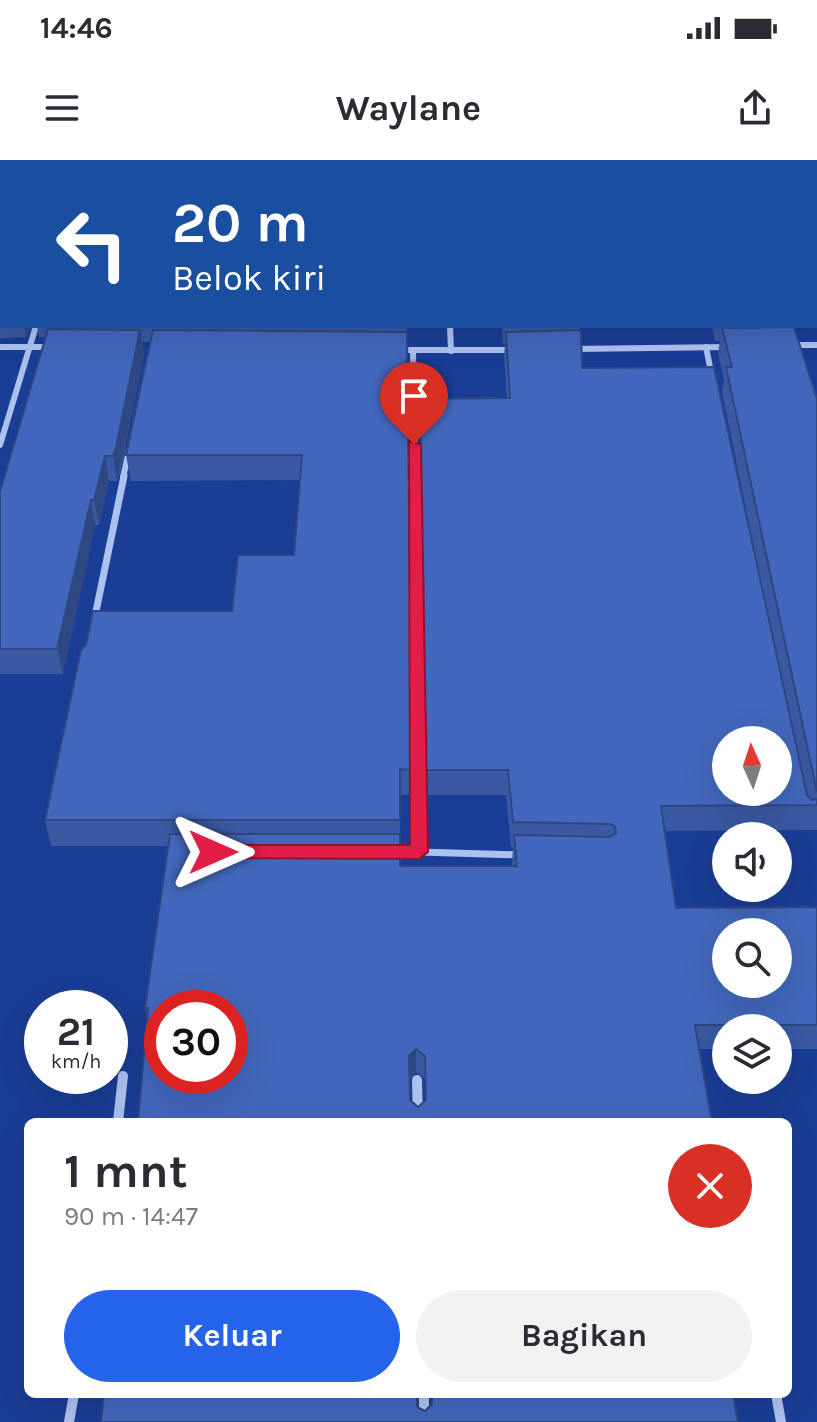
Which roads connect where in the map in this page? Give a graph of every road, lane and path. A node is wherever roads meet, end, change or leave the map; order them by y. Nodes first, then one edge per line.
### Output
1 (35, 328) edge
2 (450, 328) edge
3 (817, 345) edge
4 (738, 346) edge
5 (785, 346) edge
6 (0, 347) edge
7 (29, 347) junction
8 (59, 347) edge
9 (706, 347) junction
10 (563, 349) edge
11 (382, 350) edge
12 (413, 350) junction
13 (515, 350) edge
14 (451, 351) junction
15 (716, 393) edge
16 (130, 443) edge
17 (0, 445) edge
18 (94, 624) edge
19 (372, 852) edge
20 (419, 852) junction
21 (532, 855) edge
22 (417, 1080) dead end
23 (121, 1094) edge
24 (118, 1118) edge
25 (418, 1118) edge
26 (73, 1398) edge
27 (424, 1398) edge
28 (777, 1398) edge
29 (69, 1422) edge
30 (424, 1422) edge
31 (781, 1422) edge

1 - 7 street
2 - 14 street
3 - 5 street
4 - 9 street
6 - 7 street
7 - 8 street
7 - 17 street
9 - 10 street
9 - 15 street
11 - 12 street
12 - 14 street
12 - 20 street
13 - 14 street
16 - 18 street
19 - 20 street
20 - 21 street
22 - 25 street
23 - 24 street
26 - 29 street
27 - 30 street
28 - 31 street

